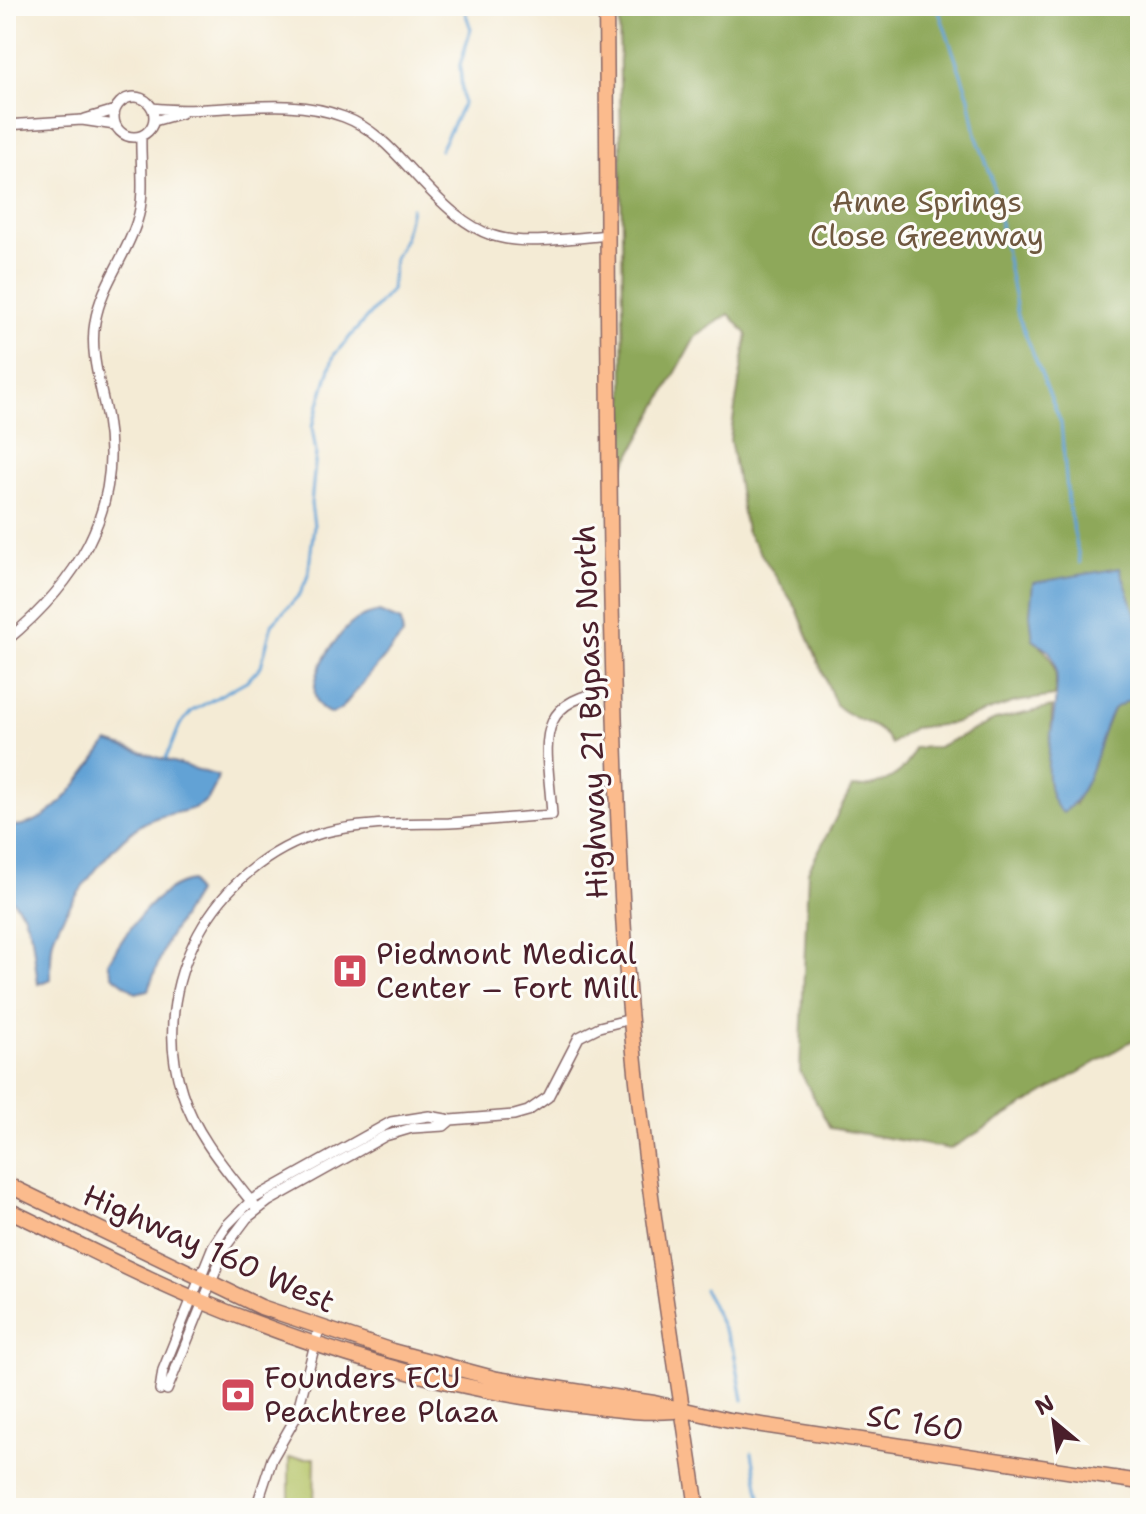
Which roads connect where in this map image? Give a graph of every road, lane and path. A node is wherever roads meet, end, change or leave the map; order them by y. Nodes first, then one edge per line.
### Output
1 (606, 6) edge
2 (152, 108) junction
3 (115, 110) junction
4 (185, 112) junction
5 (82, 120) junction
6 (154, 121) junction
7 (6, 125) edge
8 (115, 125) junction
9 (136, 137) junction
10 (608, 235) junction
11 (6, 641) edge
12 (615, 690) junction
13 (631, 1019) junction
14 (6, 1184) edge
15 (254, 1205) junction
16 (6, 1209) edge
17 (202, 1290) junction
18 (316, 1335) junction
19 (164, 1390) dead end
20 (683, 1411) junction
21 (1140, 1482) edge
22 (256, 1508) edge
23 (697, 1508) edge

1 - 10 main road, Highway 21 Bypass North
2 - 3 street
2 - 4 street
2 - 6 street
3 - 5 street
3 - 8 street
4 - 6 street
4 - 10 street
5 - 7 street
5 - 8 street
6 - 9 street
8 - 9 street
9 - 11 street
10 - 12 main road, Highway 21 Bypass North
12 - 13 main road, Highway 21 Bypass North
12 - 15 street
13 - 15 street
13 - 20 main road, Highway 21 Bypass North
14 - 17 main road, Highway 160 West / SC 160
15 - 17 street
16 - 17 main road, Highway 160 West / SC 160
17 - 18 main road, Highway 160 West / SC 160
17 - 19 street
18 - 20 main road, Highway 160 West / SC 160
18 - 22 street
20 - 21 main road, SC 160 / SC 160
20 - 23 main road, Highway 21 Bypass North

